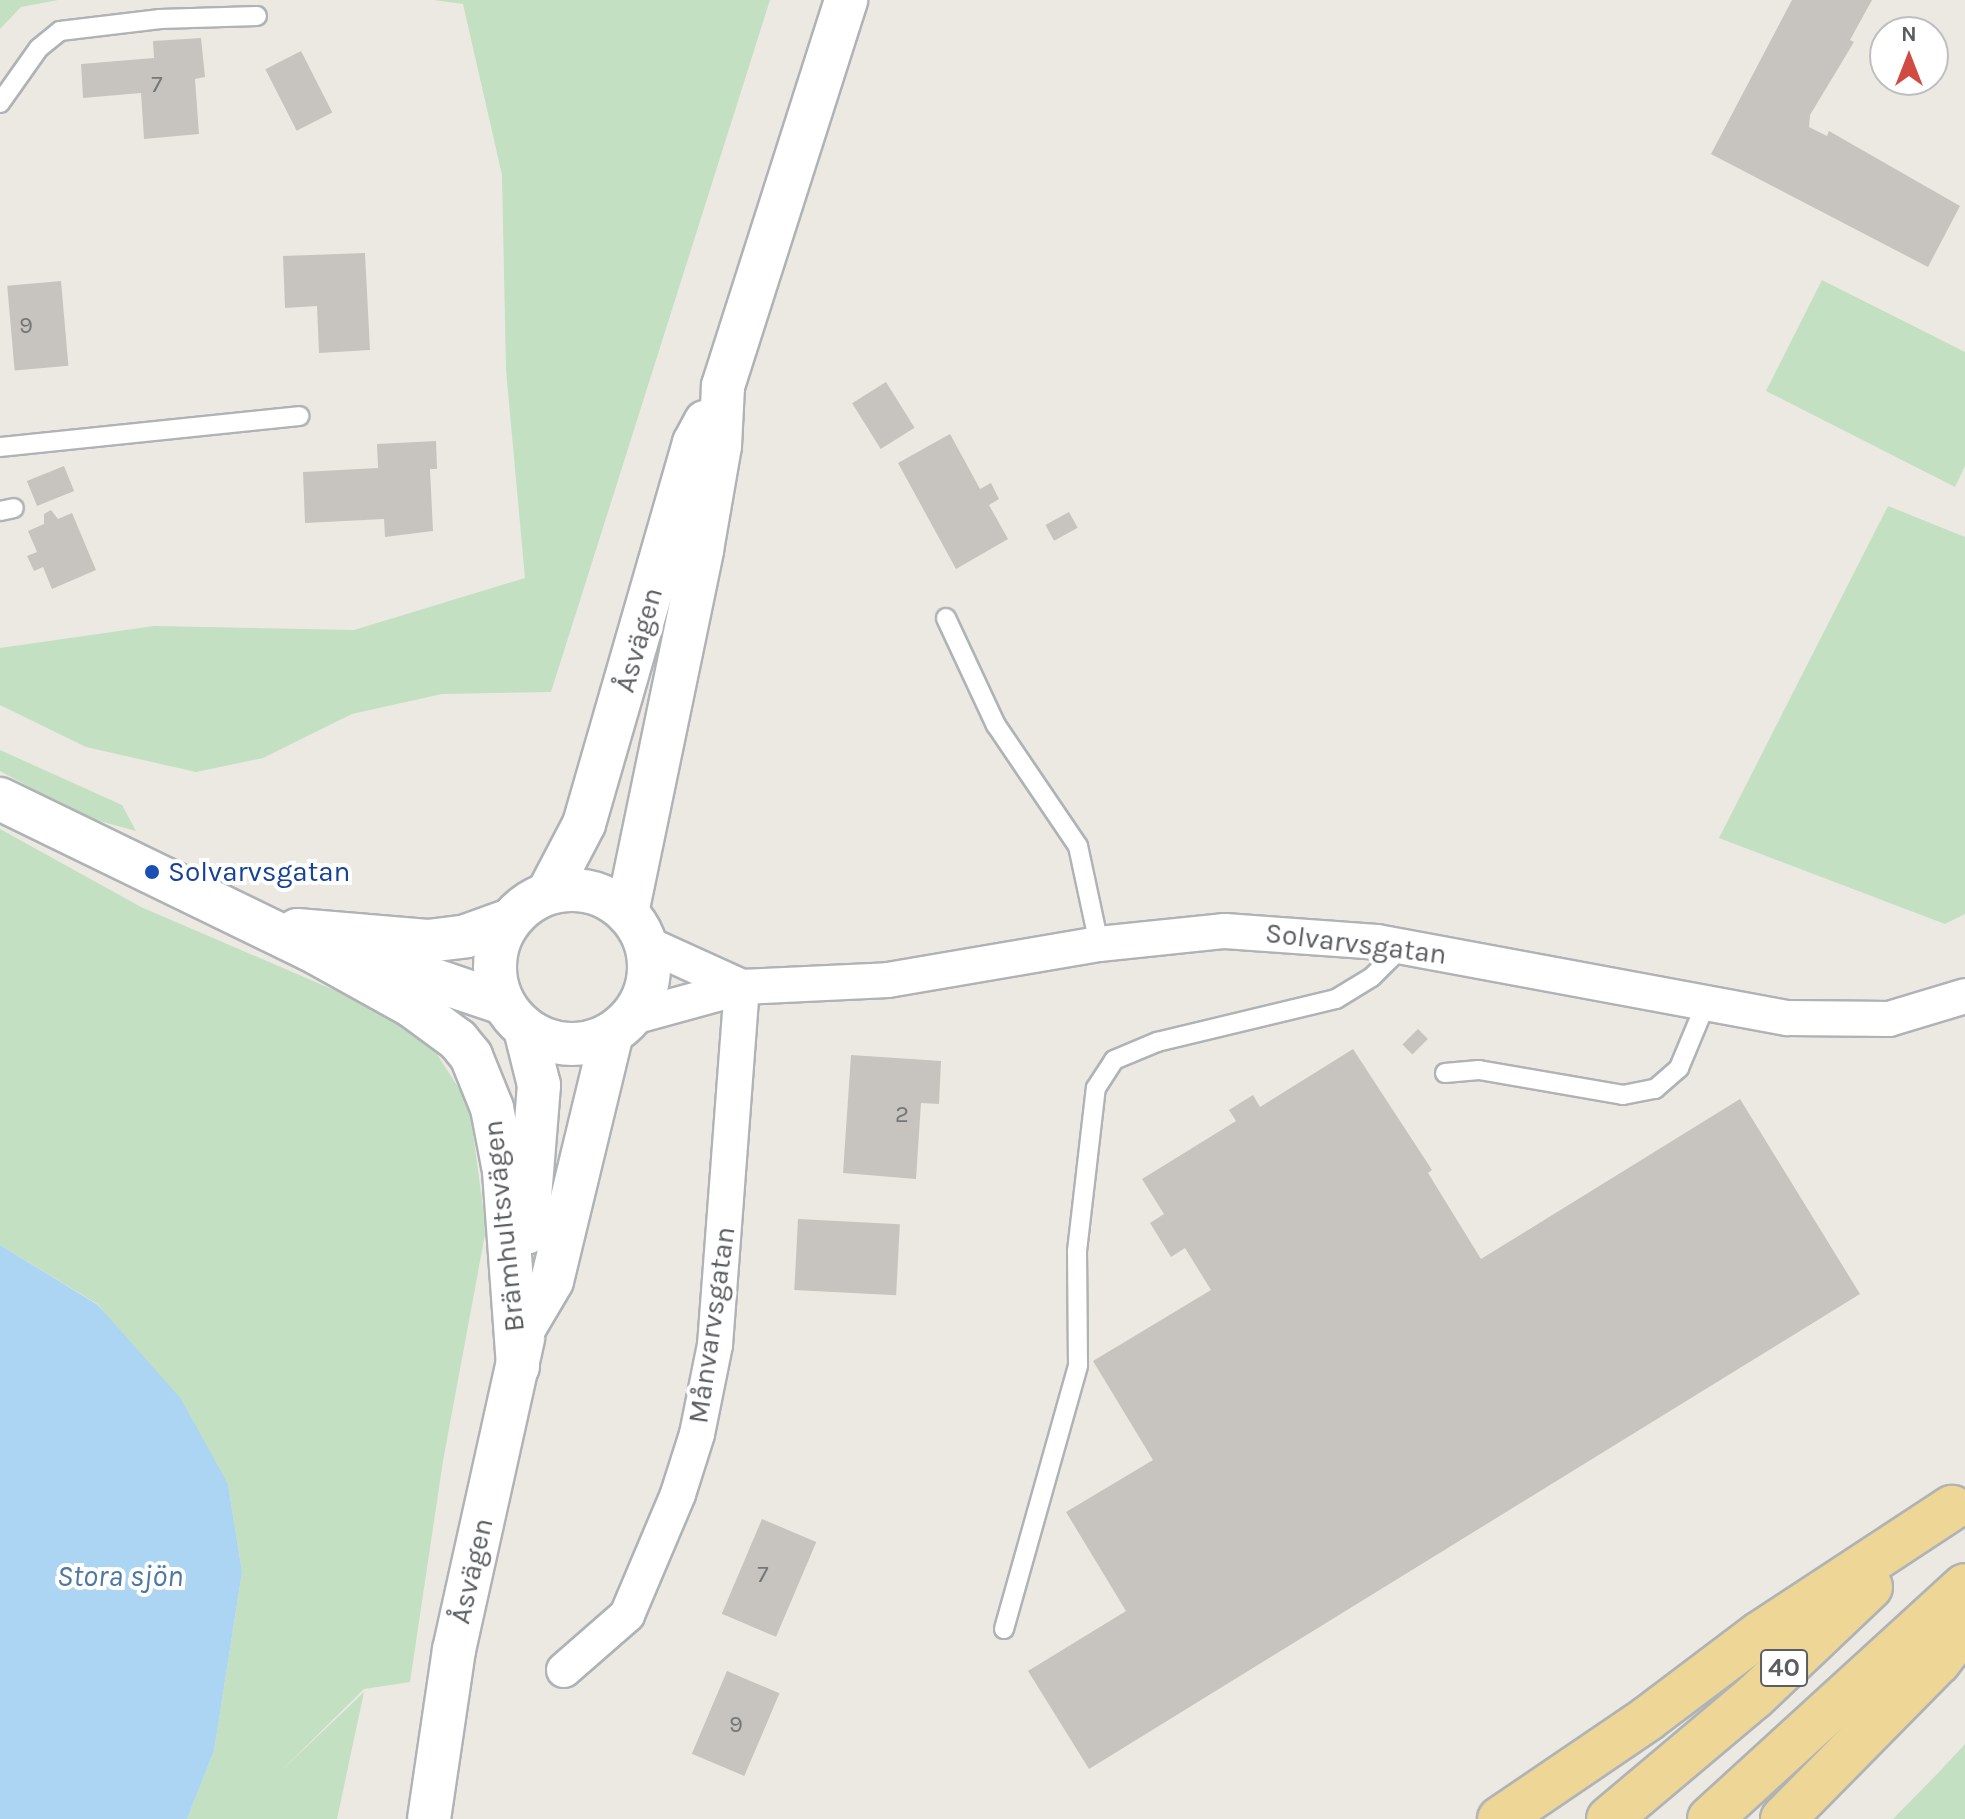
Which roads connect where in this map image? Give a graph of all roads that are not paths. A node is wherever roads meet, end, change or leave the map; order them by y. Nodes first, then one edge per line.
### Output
1 (846, 0) edge
2 (257, 16) dead end
3 (0, 103) edge
4 (723, 386) junction
5 (299, 416) dead end
6 (0, 447) edge
7 (946, 618) dead end
8 (0, 799) edge
9 (548, 893) junction
10 (214, 901) junction
11 (510, 920) junction
12 (636, 928) junction
13 (297, 930) junction
14 (1099, 944) junction
15 (1403, 946) junction
16 (742, 987) junction
17 (1965, 996) edge
18 (1706, 1003) junction
19 (514, 1016) junction
20 (620, 1025) junction
21 (1445, 1073) dead end
22 (526, 1325) junction
23 (518, 1366) junction
24 (1958, 1502) edge
25 (1965, 1586) edge
26 (1965, 1627) edge
27 (1004, 1629) dead end
28 (564, 1670) dead end
29 (429, 1819) edge
30 (1500, 1819) edge
31 (1609, 1819) edge
32 (1710, 1819) edge
33 (1783, 1819) edge

1 - 4 street, Åsvägen
2 - 3 lane
4 - 9 street, Åsvägen
4 - 12 street, Åsvägen
5 - 6 lane
7 - 14 lane
8 - 10 street, Brämhultsvägen
9 - 11 street
9 - 12 street
10 - 13 street, Brämhultsvägen
10 - 23 street, Brämhultsvägen
11 - 13 street, Brämhultsvägen
11 - 19 street
12 - 16 street
12 - 20 street
13 - 19 street, Brämhultsvägen
14 - 15 street, Solvarvsgatan
14 - 16 street, Solvarvsgatan
15 - 18 street, Solvarvsgatan
15 - 27 lane
16 - 20 street
16 - 28 street, Månvarvsgatan
17 - 18 street, Solvarvsgatan
18 - 21 lane
19 - 20 street
19 - 22 street, Åsvägen
20 - 22 street, Åsvägen
22 - 23 street, Åsvägen
23 - 29 street, Åsvägen
24 - 30 highway
24 - 31 highway, 40
25 - 32 highway, 40
26 - 33 highway

